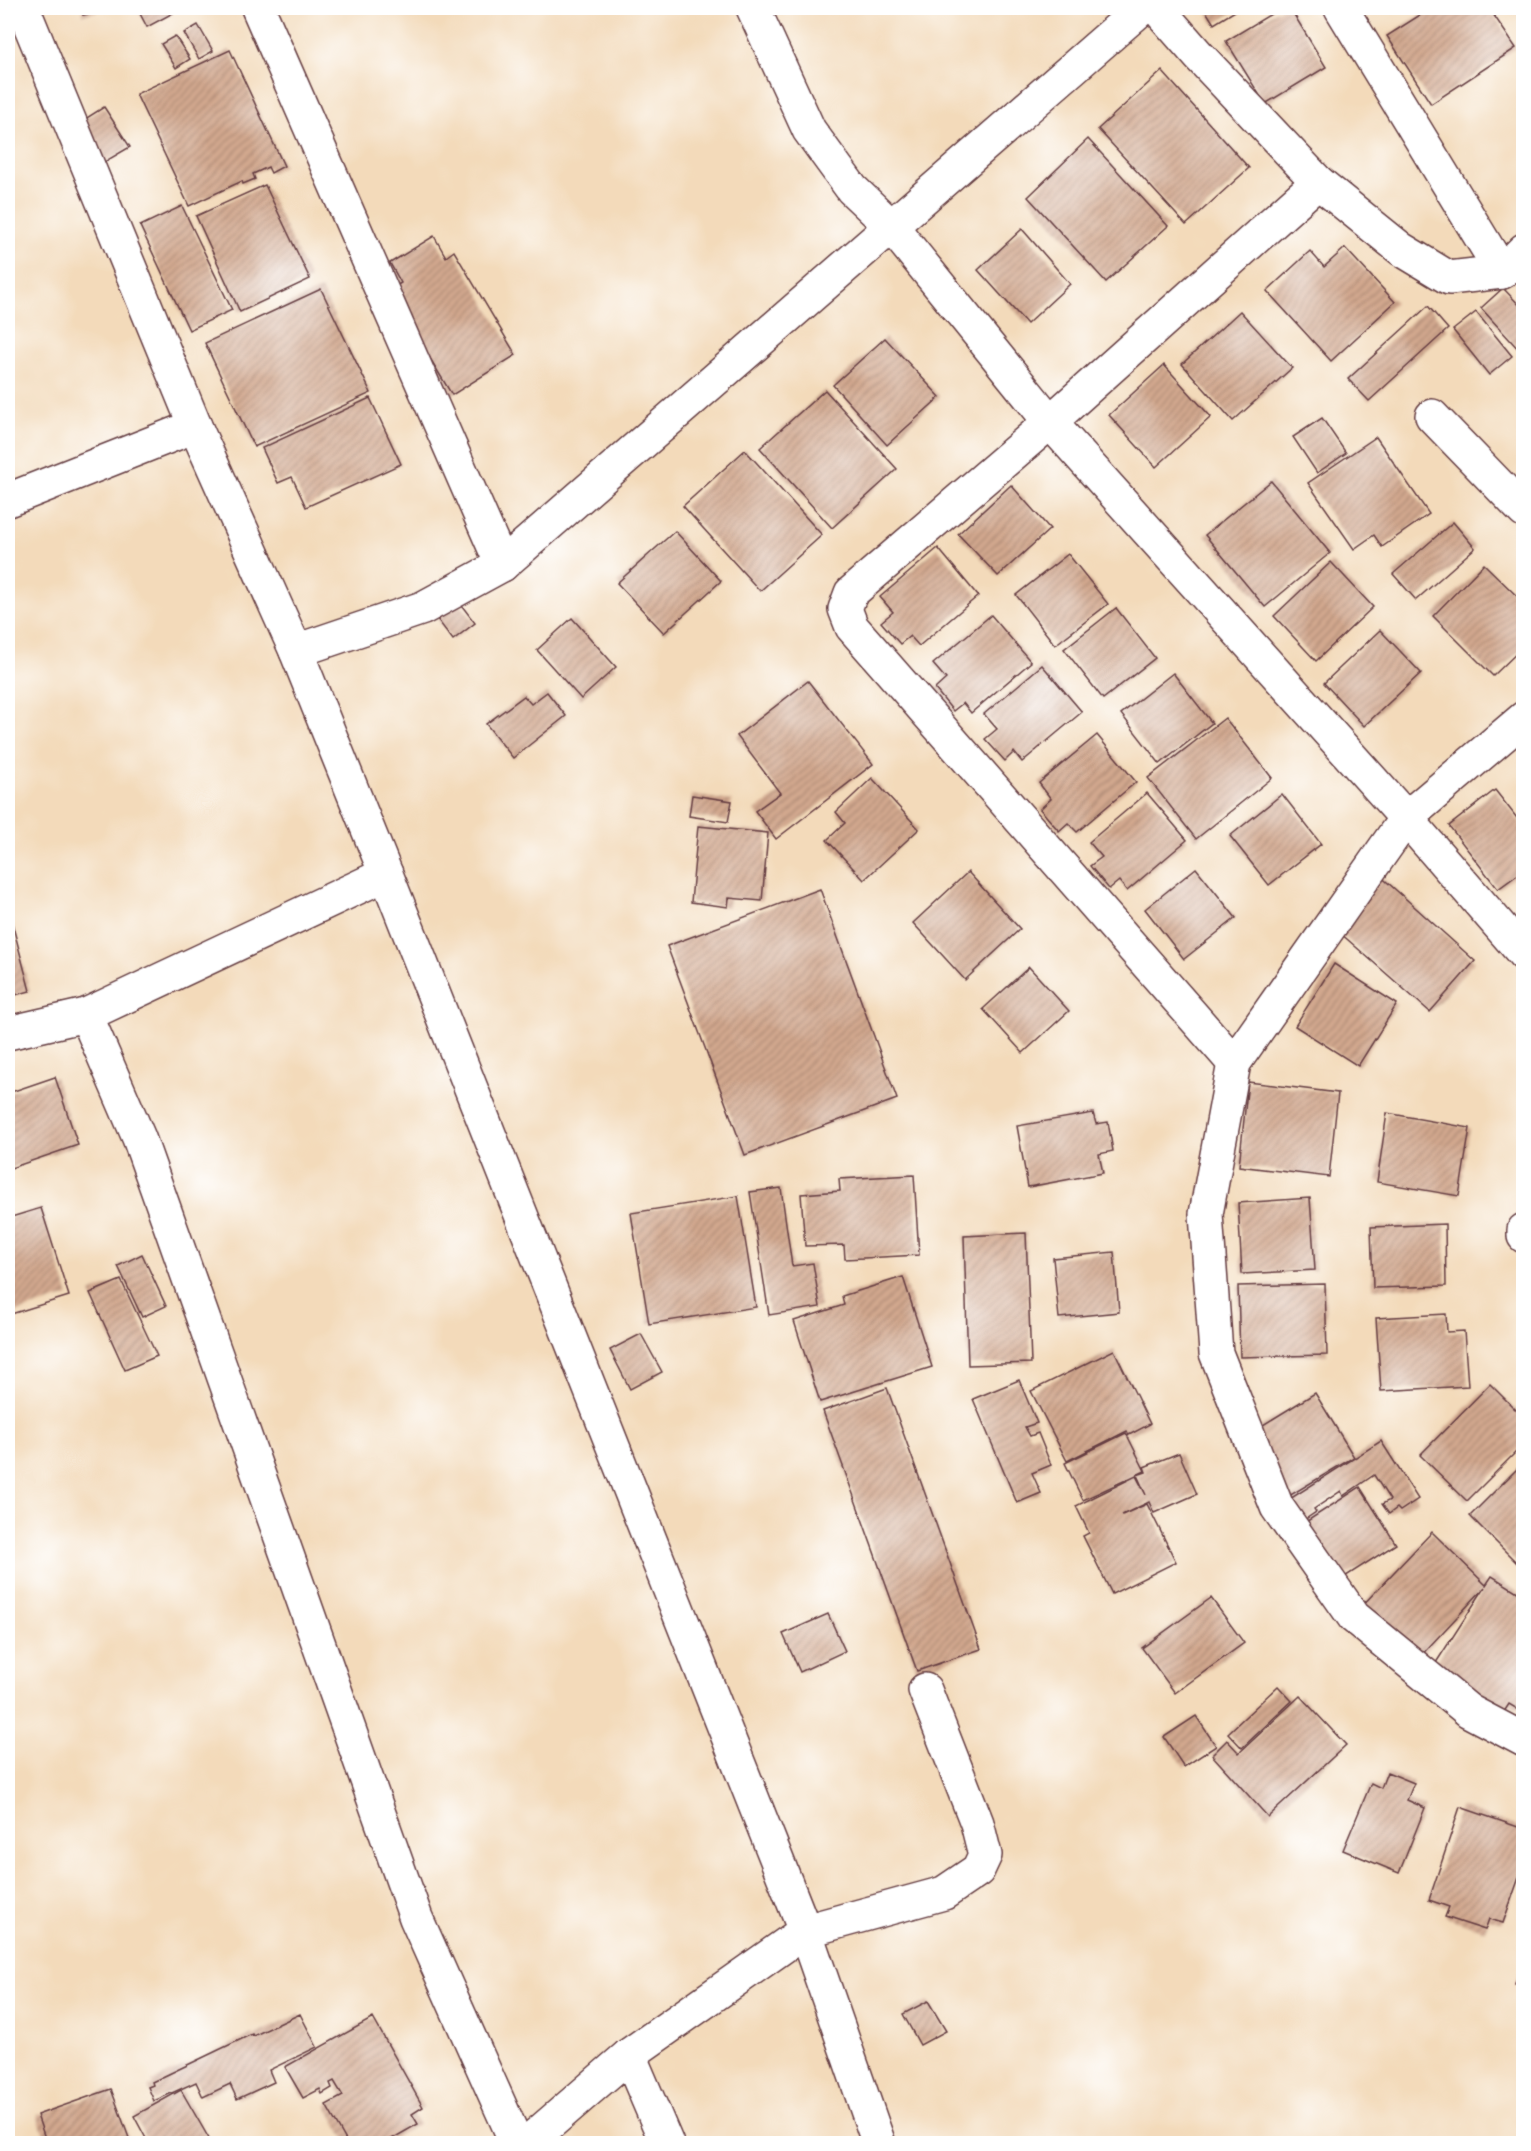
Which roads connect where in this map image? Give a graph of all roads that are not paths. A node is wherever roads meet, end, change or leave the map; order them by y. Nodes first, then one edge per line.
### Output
1 (23, 8) edge
2 (258, 8) edge
3 (753, 8) edge
4 (1142, 8) edge
5 (1157, 8) edge
6 (1341, 8) edge
7 (1318, 182) junction
8 (892, 227) junction
9 (1513, 261) edge
10 (1432, 416) dead end
11 (1050, 422) junction
12 (195, 426) junction
13 (8, 500) edge
14 (1524, 511) edge
15 (502, 565) junction
16 (296, 651) junction
17 (1524, 718) edge
18 (1406, 818) junction
19 (386, 874) junction
20 (1524, 954) edge
21 (86, 1015) junction
22 (8, 1033) edge
23 (1234, 1063) junction
24 (1524, 1230) edge
25 (1524, 1236) edge
26 (925, 1690) dead end
27 (1524, 1740) edge
28 (805, 1931) junction
29 (629, 2055) junction
30 (517, 2144) edge
31 (526, 2144) edge
32 (667, 2144) edge
33 (879, 2144) edge

1 - 12 street
2 - 15 street
3 - 8 street
4 - 8 street
5 - 7 street
6 - 9 street
7 - 9 street
7 - 11 street
8 - 11 street
8 - 15 street
10 - 14 street
11 - 18 street
11 - 23 street
12 - 13 street
12 - 16 street
15 - 16 street
16 - 19 street
17 - 18 street
18 - 20 street
18 - 23 street
19 - 21 street
19 - 28 street
21 - 22 street
21 - 30 street
23 - 27 street
24 - 25 street
26 - 28 street
28 - 29 street
28 - 33 street
29 - 31 street
29 - 32 street

